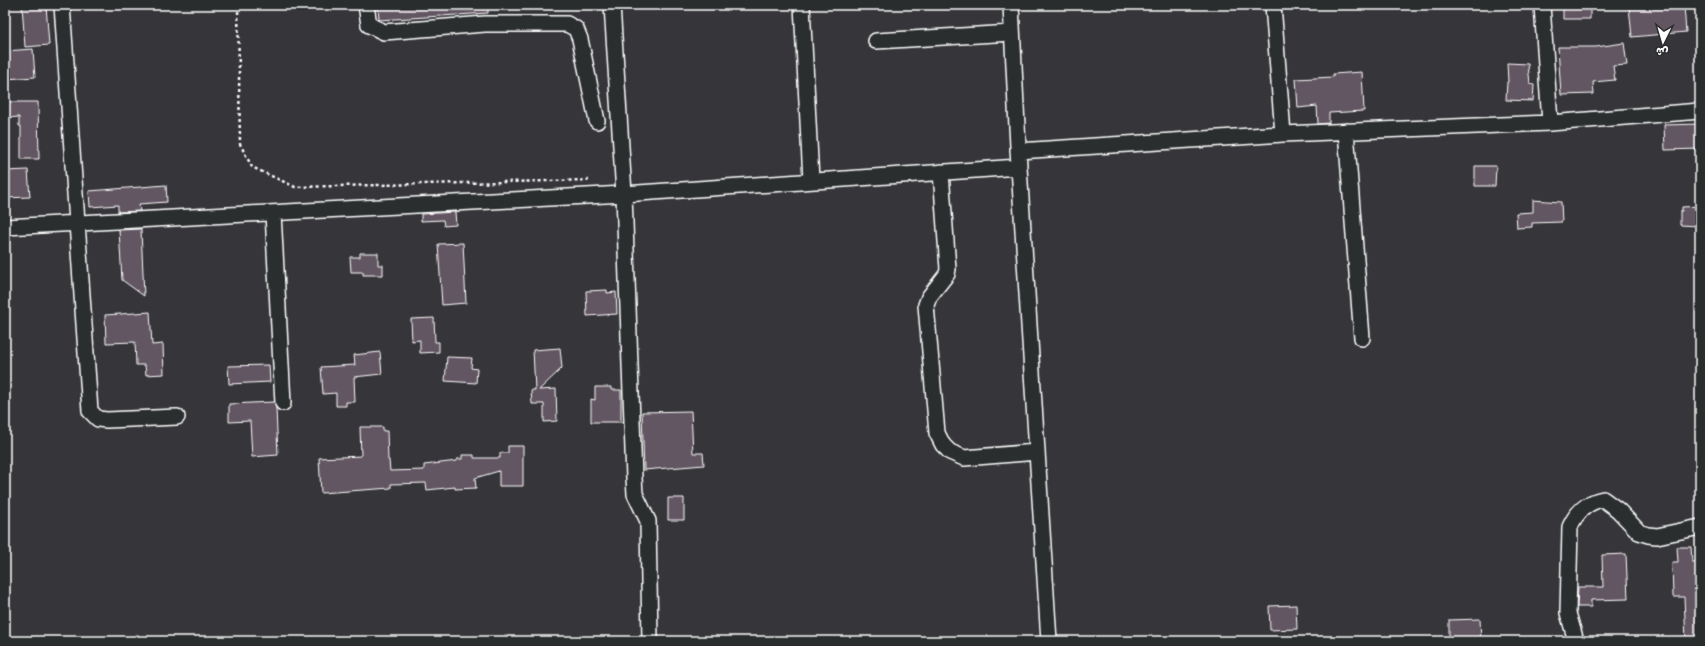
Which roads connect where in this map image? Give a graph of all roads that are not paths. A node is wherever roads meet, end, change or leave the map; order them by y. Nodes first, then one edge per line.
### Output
1 (62, 5) edge
2 (366, 5) edge
3 (612, 5) edge
4 (802, 5) edge
5 (1011, 5) edge
6 (1273, 5) edge
7 (1542, 5) edge
8 (1012, 33) junction
9 (876, 41) dead end
10 (1700, 111) edge
11 (597, 121) dead end
12 (1550, 123) junction
13 (1346, 131) junction
14 (1283, 134) junction
15 (1018, 151) junction
16 (1019, 167) junction
17 (941, 172) junction
18 (811, 180) junction
19 (624, 194) junction
20 (273, 213) junction
21 (76, 223) junction
22 (5, 227) edge
23 (1362, 338) dead end
24 (283, 403) dead end
25 (177, 416) dead end
26 (1037, 452) junction
27 (1700, 527) edge
28 (650, 641) edge
29 (1049, 641) edge
30 (1576, 641) edge

1 - 21 street
2 - 11 street
3 - 19 street
4 - 18 street
5 - 8 street
6 - 14 street
7 - 12 street
8 - 9 street
8 - 15 street
10 - 12 street
12 - 13 street
13 - 14 street
13 - 23 street
14 - 15 street
15 - 16 street
16 - 17 street
16 - 26 street
17 - 18 street
17 - 26 street
18 - 19 street
19 - 20 street
19 - 28 street
20 - 21 street
20 - 24 street
21 - 22 street
21 - 25 street
26 - 29 street
27 - 30 street

